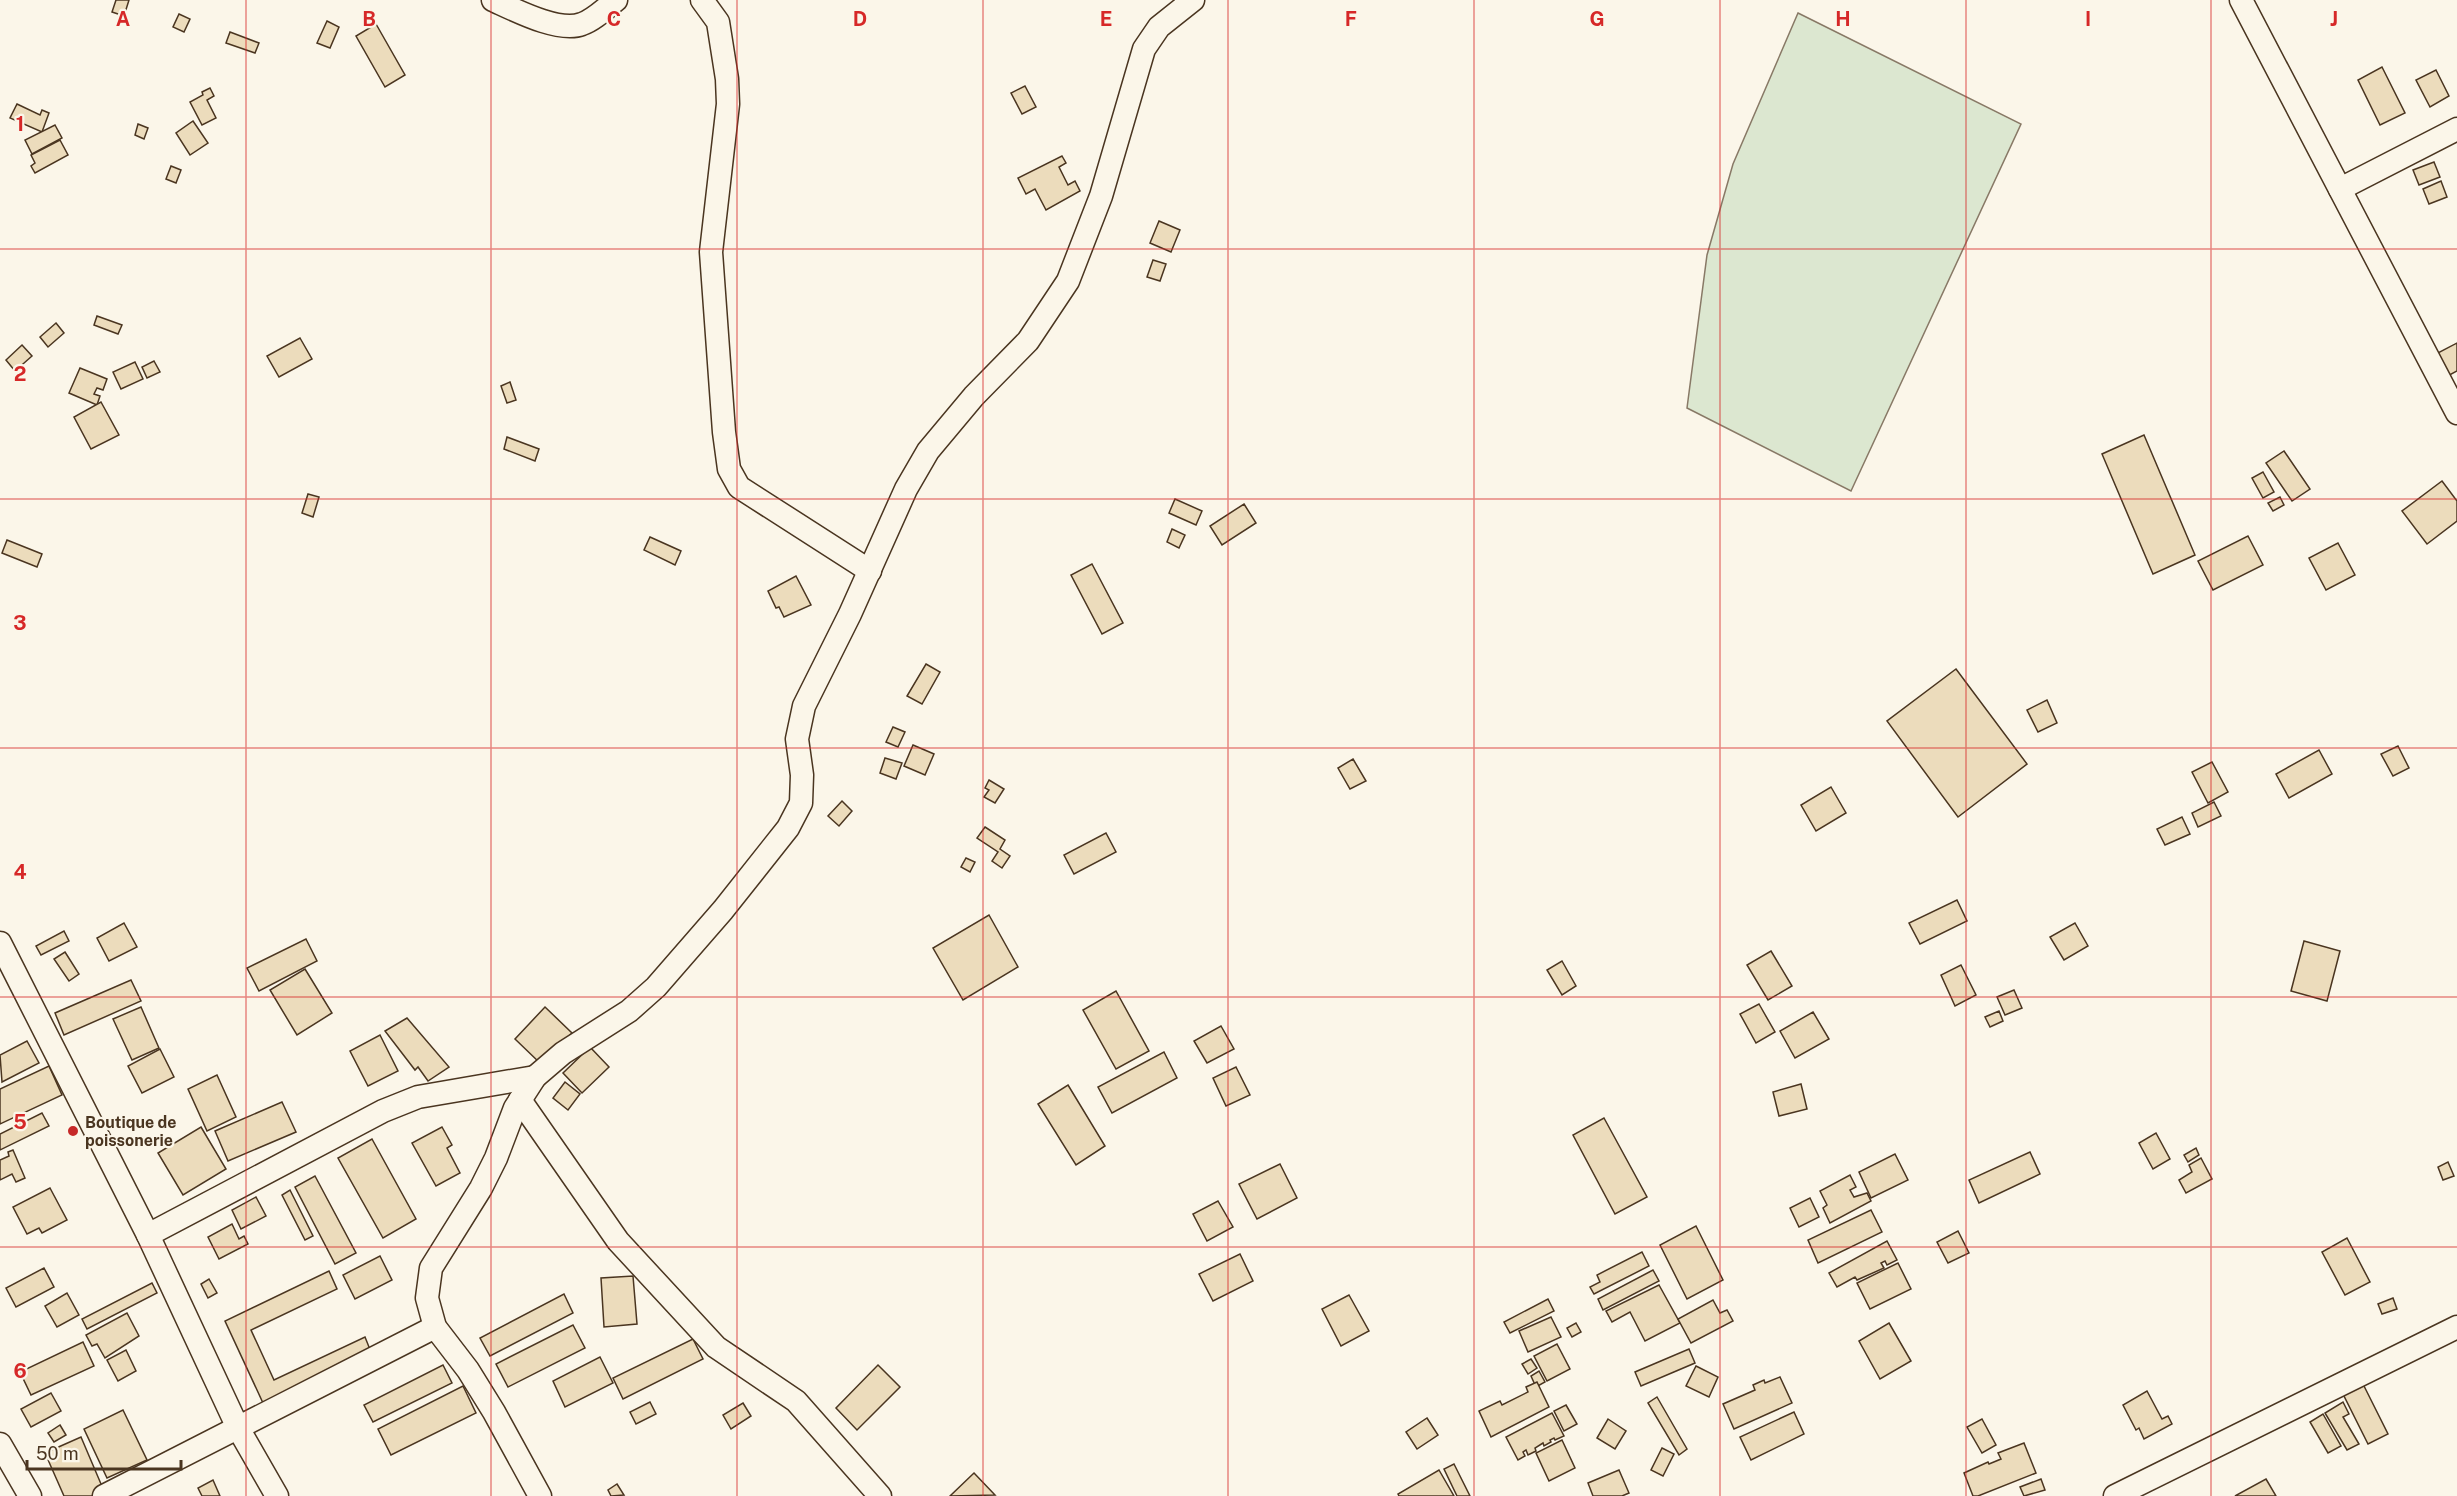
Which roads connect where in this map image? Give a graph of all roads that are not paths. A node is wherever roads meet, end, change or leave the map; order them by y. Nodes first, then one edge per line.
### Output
1 (494, 0) edge
2 (616, 0) edge
3 (702, 0) edge
4 (1192, 0) edge
5 (2241, 0) edge
6 (2457, 129) edge
7 (2340, 189) junction
8 (2457, 413) edge
9 (870, 571) junction
10 (0, 943) edge
11 (535, 1077) junction
12 (520, 1100) junction
13 (148, 1234) junction
14 (435, 1327) junction
15 (2457, 1328) edge
16 (238, 1428) junction
17 (0, 1444) edge
18 (30, 1496) edge
19 (104, 1496) edge
20 (277, 1496) edge
21 (540, 1496) edge
22 (880, 1496) edge
23 (2115, 1496) edge

1 - 2 street
3 - 9 street
4 - 9 street
5 - 7 street
6 - 7 street
7 - 8 street
9 - 11 street
10 - 13 street
11 - 12 street
11 - 13 street
12 - 14 street
12 - 22 street
13 - 16 street
14 - 16 street
14 - 21 street
15 - 23 street
16 - 19 street
16 - 20 street
17 - 18 street

